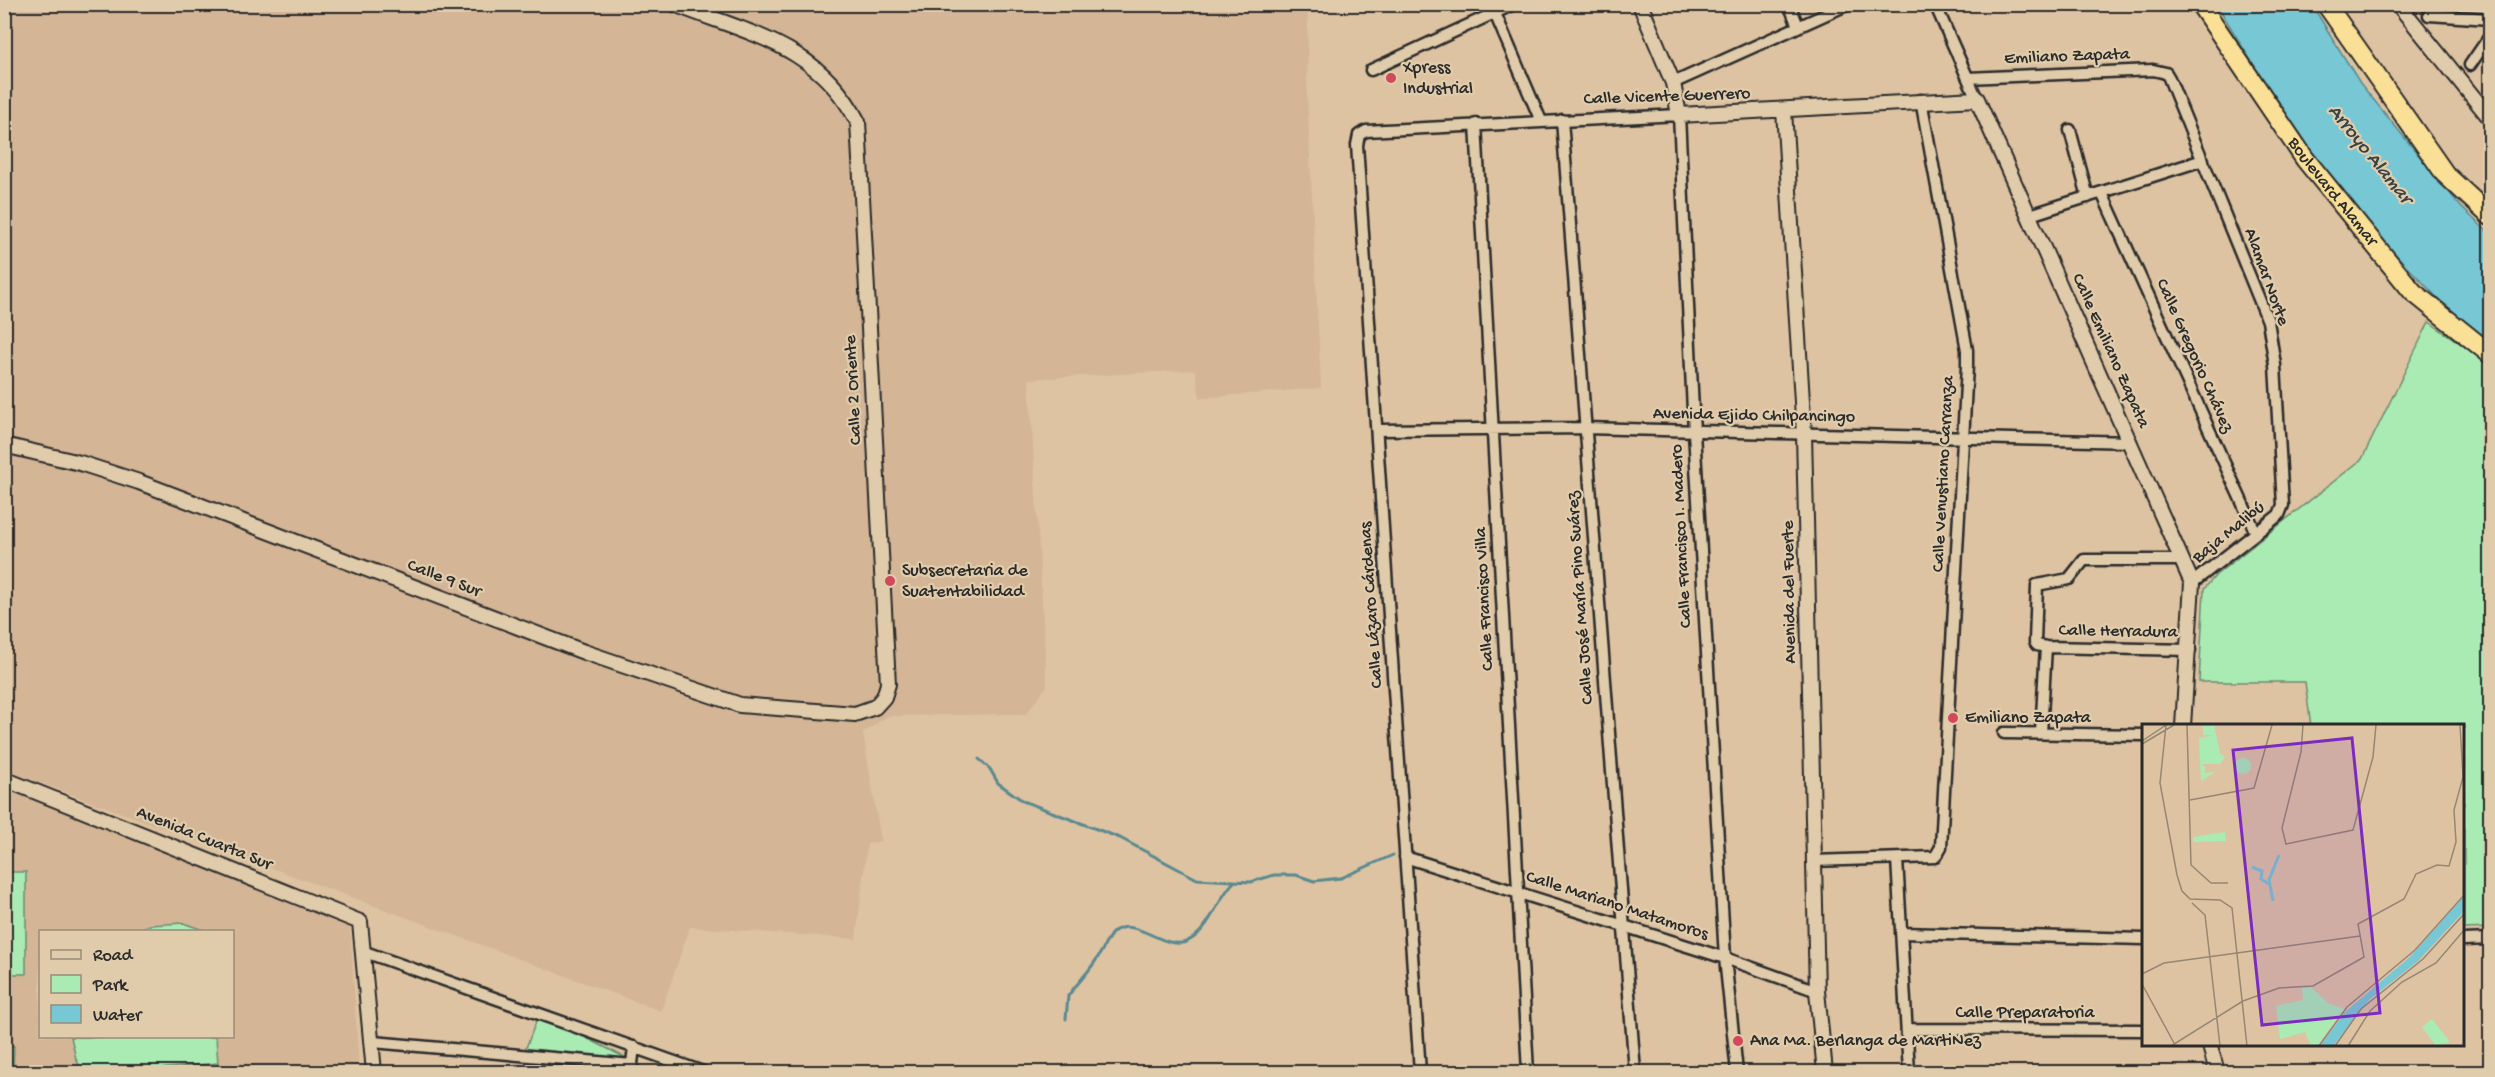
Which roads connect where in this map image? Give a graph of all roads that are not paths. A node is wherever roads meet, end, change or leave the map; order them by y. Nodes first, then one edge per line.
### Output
1 (674, 4) edge
2 (1514, 4) edge
3 (1640, 4) edge
4 (1789, 4) edge
5 (1849, 4) edge
6 (1935, 4) edge
7 (2200, 4) edge
8 (2326, 4) edge
9 (2398, 4) edge
10 (1493, 9) edge
11 (2429, 15) dead end
12 (2490, 18) edge
13 (1798, 26) junction
14 (2490, 36) edge
15 (2470, 65) dead end
16 (1371, 70) dead end
17 (2166, 73) joint
18 (1968, 78) junction
19 (1673, 83) junction
20 (1977, 99) junction
21 (1921, 100) junction
22 (1784, 111) junction
23 (1679, 115) junction
24 (2490, 118) edge
25 (1562, 120) junction
26 (1541, 121) junction
27 (1476, 124) junction
28 (2070, 130) dead end
29 (1359, 135) joint
30 (2203, 160) junction
31 (2102, 193) junction
32 (2088, 196) junction
33 (2030, 215) junction
34 (2490, 216) edge
35 (2490, 354) edge
36 (1585, 428) junction
37 (1492, 429) junction
38 (1377, 430) junction
39 (1694, 432) junction
40 (1804, 434) junction
41 (1961, 438) junction
42 (2131, 442) junction
43 (4, 445) edge
44 (2283, 505) joint
45 (2256, 533) junction
46 (2183, 560) junction
47 (2192, 584) junction
48 (2046, 647) junction
49 (2190, 650) junction
50 (875, 707) joint
51 (2183, 724) edge
52 (2004, 733) dead end
53 (2042, 733) junction
54 (2142, 735) edge
55 (4, 779) edge
56 (1405, 857) junction
57 (1897, 859) junction
58 (1814, 861) junction
59 (1517, 891) junction
60 (1622, 925) junction
61 (1901, 933) junction
62 (2142, 939) edge
63 (2490, 939) edge
64 (2465, 940) edge
65 (365, 952) junction
66 (1725, 958) junction
67 (1817, 991) junction
68 (1907, 1029) junction
69 (2142, 1030) edge
70 (373, 1042) junction
71 (634, 1047) junction
72 (2210, 1047) edge
73 (632, 1069) edge
74 (374, 1072) edge
75 (703, 1072) edge
76 (1420, 1072) edge
77 (1528, 1072) edge
78 (1635, 1072) edge
79 (1737, 1072) edge
80 (1825, 1072) edge
81 (1910, 1072) edge
82 (2217, 1072) edge

1 - 50 street, Calle 2 Oriente
2 - 10 street
3 - 19 street, Calle Francisco I. Madero
4 - 13 street
5 - 13 street
6 - 18 street, Calle Emiliano Zapata
7 - 35 highway, Boulevard Alamar
8 - 34 highway
9 - 24 street
10 - 16 street
10 - 26 street
11 - 12 street
13 - 19 street
14 - 15 street
17 - 18 street, Emiliano Zapata
17 - 30 street, Alamar Norte
18 - 20 street, Calle Emiliano Zapata
19 - 23 street, Calle Francisco I. Madero
20 - 21 street, Calle Vicente Guerrero
20 - 33 street, Calle Emiliano Zapata
21 - 22 street, Calle Vicente Guerrero
21 - 41 street, Calle Venustiano Carranza
22 - 23 street, Calle Vicente Guerrero
22 - 40 street, Avenida del Fuerte
23 - 25 street, Calle Vicente Guerrero
23 - 39 street, Calle Francisco I. Madero
25 - 26 street, Calle Vicente Guerrero
25 - 36 street, Calle José María Pino Suárez
26 - 27 street, Calle Vicente Guerrero
27 - 29 street, Calle Vicente Guerrero
27 - 37 street, Calle Francisco Villa
28 - 32 street
29 - 38 street, Calle Lázaro Cárdenas
30 - 31 street
30 - 44 street, Alamar Norte
31 - 32 street
31 - 45 street, Calle Gregorio Chávez
32 - 33 street
33 - 42 street, Calle Emiliano Zapata
36 - 37 street, Avenida Ejido Chilpancingo
36 - 39 street, Avenida Ejido Chilpancingo
36 - 60 street, Calle José María Pino Suárez
37 - 38 street, Avenida Ejido Chilpancingo
37 - 59 street, Calle Francisco Villa
38 - 56 street, Calle Lázaro Cárdenas
39 - 40 street, Avenida Ejido Chilpancingo
39 - 66 street, Calle Francisco I. Madero
40 - 41 street, Avenida Ejido Chilpancingo
40 - 58 street, Avenida del Fuerte
41 - 42 street, Avenida Ejido Chilpancingo
41 - 57 street, Calle Venustiano Carranza
42 - 46 street, Calle Emiliano Zapata
43 - 50 street, Calle 9 Sur
44 - 45 street, Baja Malibú
45 - 47 street, Baja Malibú
46 - 47 street, Calle Emiliano Zapata
46 - 48 street, Calle Herradura
47 - 49 street, Calle Emiliano Zapata
48 - 49 street, Calle Herradura
48 - 53 street, Calle Herradura
49 - 51 street, Calle Emiliano Zapata
52 - 53 street
53 - 54 street
55 - 65 street, Avenida Cuarta Sur
56 - 59 street, Calle Mariano Matamoros
56 - 76 street, Calle Lázaro Cárdenas
57 - 58 street
57 - 61 street
58 - 67 street, Avenida del Fuerte
59 - 60 street, Calle Mariano Matamoros
59 - 77 street, Calle Francisco Villa
60 - 66 street, Calle Mariano Matamoros
60 - 78 street, Calle José María Pino Suárez
61 - 62 street
61 - 68 street
63 - 64 street
65 - 70 street
65 - 71 street
66 - 67 street, Calle Mariano Matamoros
66 - 79 street, Calle Francisco I. Madero
67 - 80 street, Avenida del Fuerte
68 - 69 street, Calle Preparatoria
68 - 81 street
70 - 73 street
70 - 74 street
71 - 73 street
71 - 75 street
72 - 82 street

